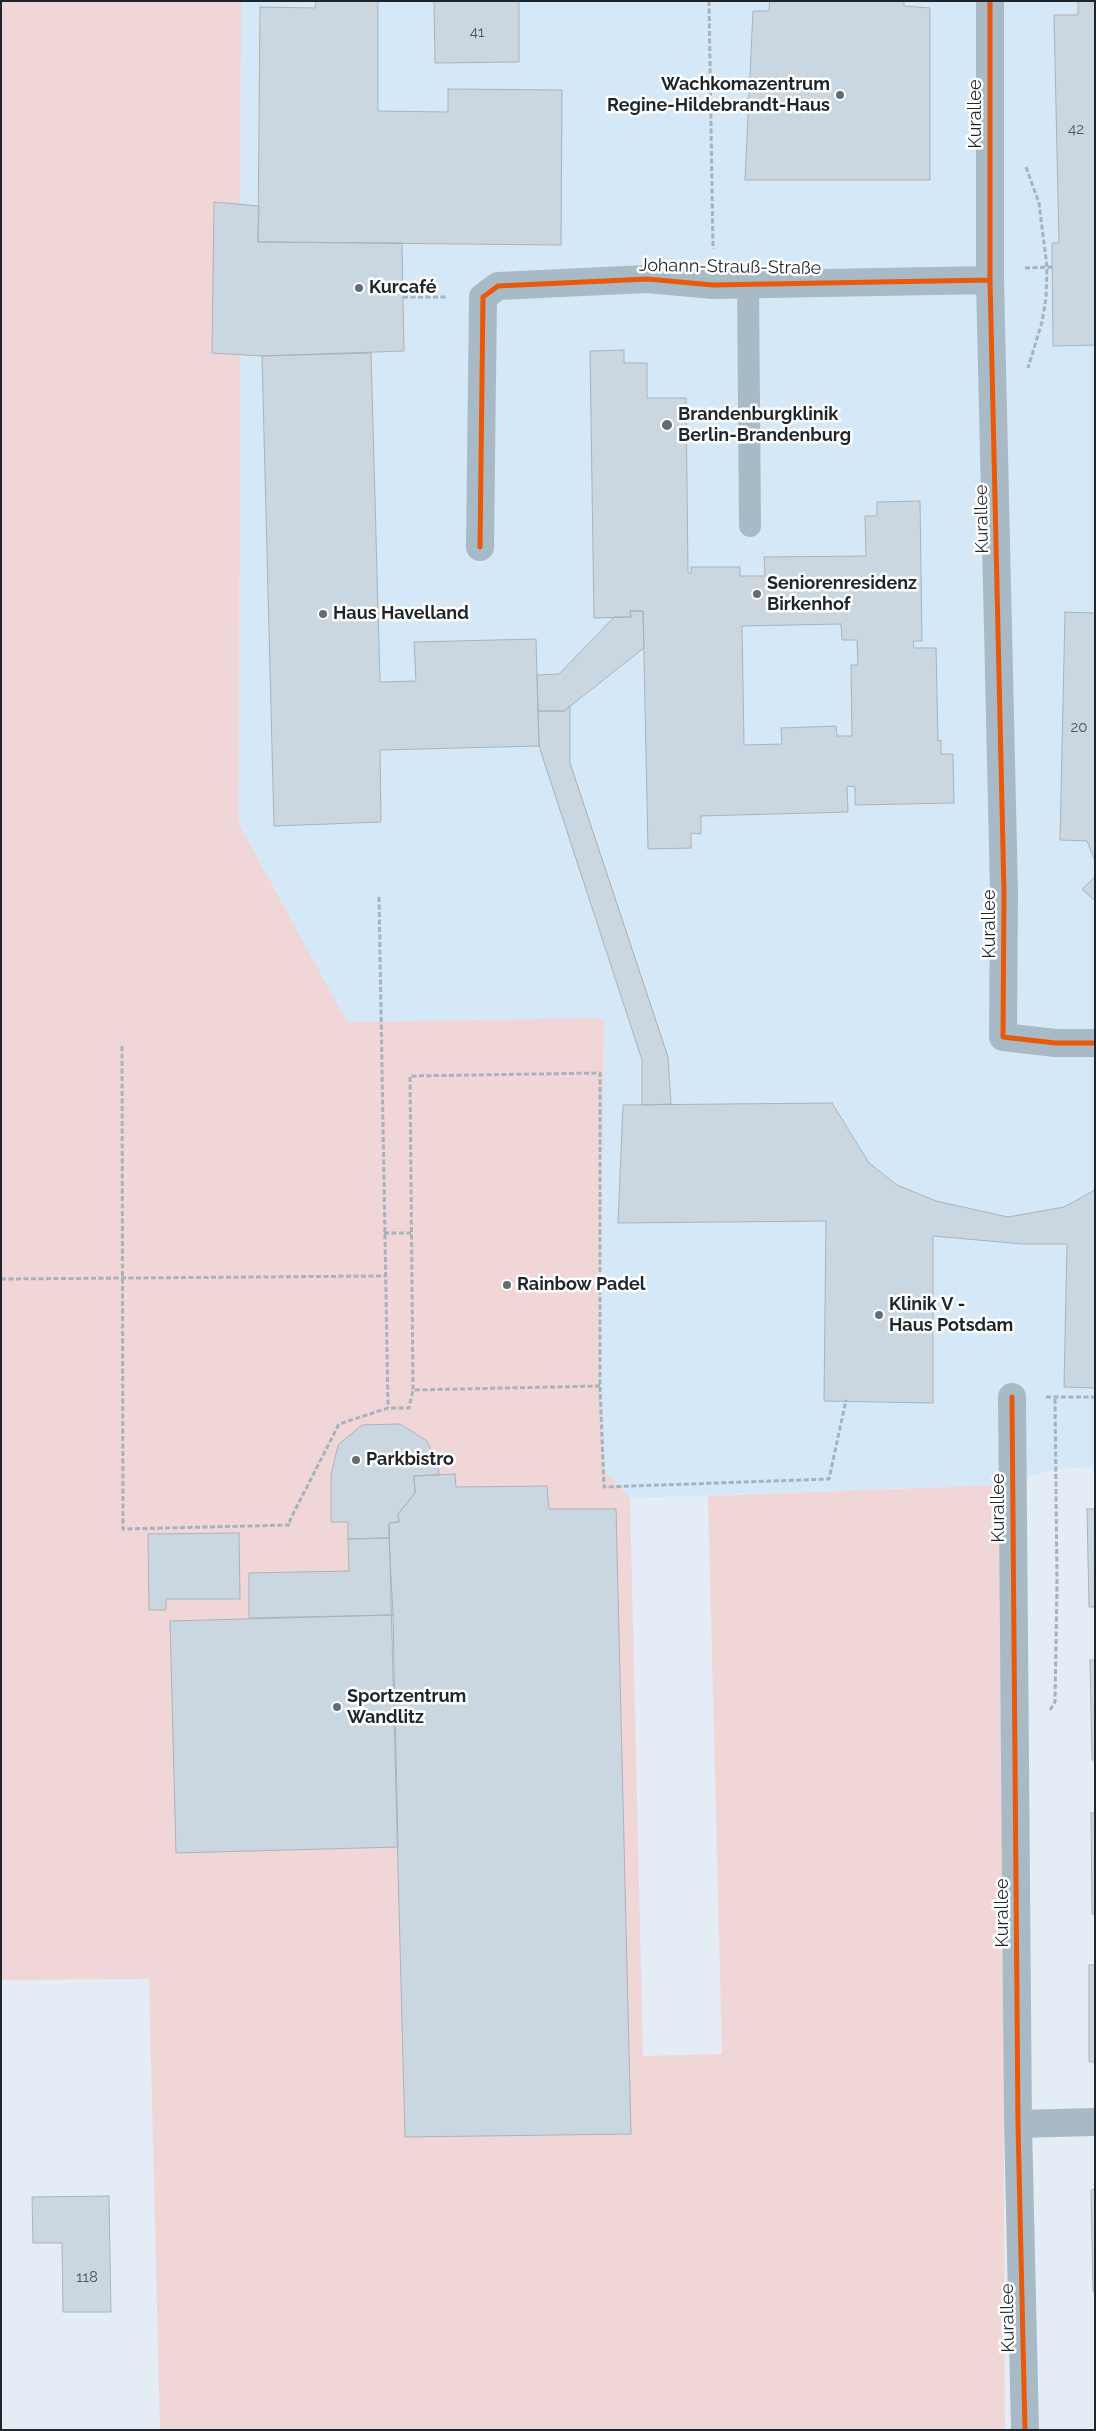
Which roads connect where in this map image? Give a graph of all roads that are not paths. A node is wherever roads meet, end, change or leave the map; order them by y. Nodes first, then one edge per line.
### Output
1 (990, 1) edge
2 (990, 280) junction
3 (748, 284) junction
4 (750, 526) dead end
5 (480, 547) dead end
6 (1095, 1044) edge
7 (1012, 1397) road end
8 (1095, 2122) edge
9 (1018, 2124) junction
10 (1025, 2430) edge

1 - 2 street, Kurallee
2 - 3 street, Johann-Strauß-Straße
2 - 6 street, Kurallee
3 - 4 lane
3 - 5 street, Johann-Strauß-Straße
7 - 9 street, Kurallee
8 - 9 street
9 - 10 street, Kurallee

